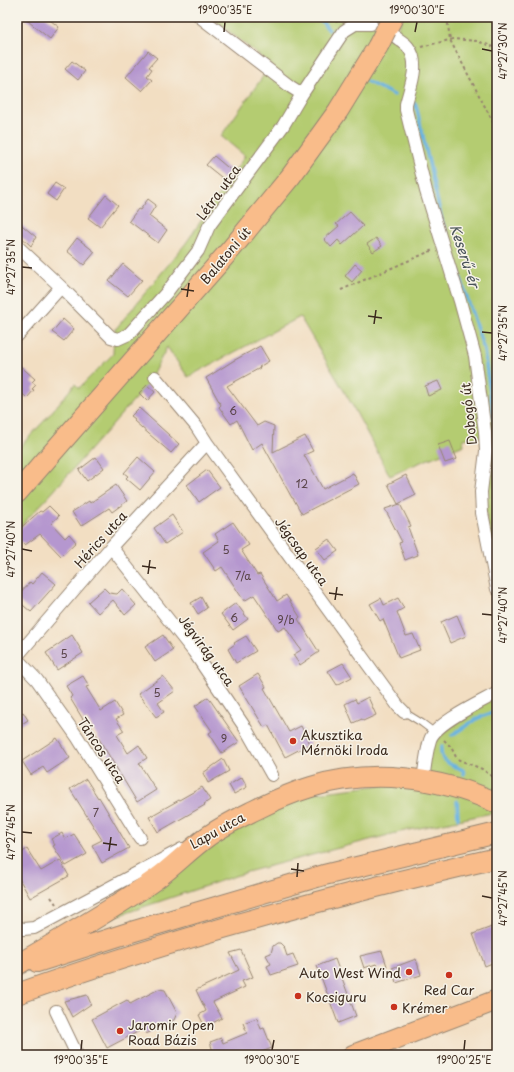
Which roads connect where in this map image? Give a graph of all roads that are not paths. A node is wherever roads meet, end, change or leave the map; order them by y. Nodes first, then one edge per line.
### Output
1 (200, 17) edge
2 (393, 17) edge
3 (371, 24) dead end
4 (396, 37) dead end
5 (302, 94) junction
6 (17, 246) edge
7 (177, 278) junction
8 (61, 287) junction
9 (192, 294) junction
10 (17, 336) edge
11 (155, 377) dead end
12 (207, 443) junction
13 (17, 493) edge
14 (111, 547) junction
15 (497, 589) edge
16 (17, 657) edge
17 (497, 693) edge
18 (404, 712) joint
19 (434, 732) junction
20 (272, 775) dead end
21 (424, 780) junction
22 (497, 803) edge
23 (497, 833) edge
24 (208, 836) junction
25 (140, 838) dead end
26 (497, 858) edge
27 (20, 928) edge
28 (17, 967) edge
29 (17, 994) edge
30 (497, 1000) edge
31 (56, 1011) dead end
32 (77, 1055) edge
33 (353, 1055) edge

1 - 5 street
2 - 9 main road, Balatoni út, bridge
3 - 5 street, Létra utca
4 - 15 street, Dobogó út
5 - 7 street, Létra utca
6 - 8 street, Létra utca
7 - 8 street, Létra utca
7 - 9 street
8 - 10 street
9 - 13 main road, Balatoni út
11 - 12 street, Jégcsap utca
12 - 14 street, Hérics utca
12 - 18 street, Jégcsap utca
14 - 16 street, Hérics utca
14 - 20 street, Jégvirág utca
16 - 25 street, Táncos utca
17 - 19 street
18 - 19 lane, Jégcsap utca
19 - 21 street
21 - 22 main road, Lapu utca
21 - 24 main road, Lapu utca
23 - 28 main road
24 - 27 street, Lapu utca
24 - 28 main road
26 - 29 main road
30 - 33 main road
31 - 32 street

